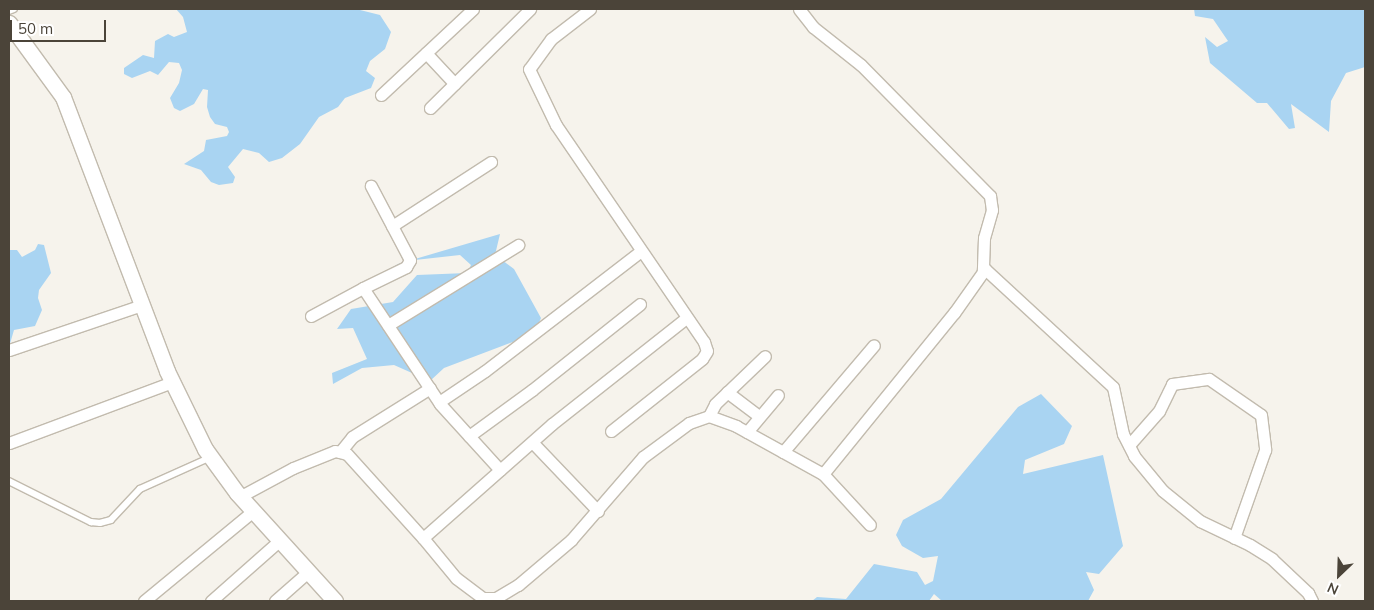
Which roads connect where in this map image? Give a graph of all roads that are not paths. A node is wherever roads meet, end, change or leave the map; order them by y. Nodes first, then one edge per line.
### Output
1 (14, 9) edge
2 (473, 9) edge
3 (530, 9) edge
4 (590, 9) edge
5 (799, 9) edge
6 (9, 12) edge
7 (9, 23) edge
8 (426, 54) junction
9 (455, 84) junction
10 (381, 96) dead end
11 (430, 108) dead end
12 (491, 162) dead end
13 (371, 186) dead end
14 (392, 226) junction
15 (518, 245) dead end
16 (641, 251) junction
17 (984, 271) junction
18 (364, 288) junction
19 (640, 304) dead end
20 (142, 305) junction
21 (311, 316) dead end
22 (686, 318) junction
23 (388, 325) junction
24 (874, 345) dead end
25 (9, 350) edge
26 (765, 356) dead end
27 (172, 382) junction
28 (430, 388) junction
29 (727, 392) junction
30 (778, 395) dead end
31 (439, 402) junction
32 (710, 416) junction
33 (760, 416) junction
34 (611, 431) dead end
35 (747, 432) junction
36 (469, 436) junction
37 (9, 443) edge
38 (533, 443) junction
39 (1129, 445) junction
40 (340, 452) junction
41 (783, 452) junction
42 (210, 457) junction
43 (500, 470) junction
44 (823, 474) junction
45 (9, 480) edge
46 (241, 496) junction
47 (253, 511) junction
48 (598, 511) junction
49 (870, 525) dead end
50 (423, 538) junction
51 (1234, 538) junction
52 (280, 540) junction
53 (308, 572) junction
54 (144, 601) edge
55 (211, 601) edge
56 (275, 601) edge
57 (335, 601) edge
58 (1312, 601) edge

1 - 6 lane
2 - 8 street
3 - 9 street
4 - 16 street
5 - 17 street
7 - 20 street
8 - 9 street
8 - 10 street
9 - 11 street
12 - 14 street
13 - 14 street
14 - 18 street
15 - 23 street
16 - 22 street
16 - 31 street
17 - 39 street
17 - 44 street
18 - 21 street
18 - 23 street
19 - 36 street
20 - 25 street
20 - 27 street
22 - 34 street
22 - 38 street
23 - 28 street
24 - 41 street
26 - 29 street
27 - 37 street
27 - 42 street
28 - 31 street
28 - 40 street
29 - 32 street
29 - 33 street
30 - 33 street
31 - 36 street
32 - 35 street
32 - 48 street
33 - 35 street
35 - 41 street
36 - 43 street
38 - 43 street
38 - 48 street
39 - 51 street
39 - 51 street
40 - 46 street
40 - 50 street
41 - 44 street
42 - 45 lane
42 - 46 street
43 - 50 street
44 - 49 street
46 - 47 street
47 - 52 street
47 - 54 street
48 - 50 street
51 - 58 street
52 - 53 street
52 - 55 street
53 - 56 street
53 - 57 street

